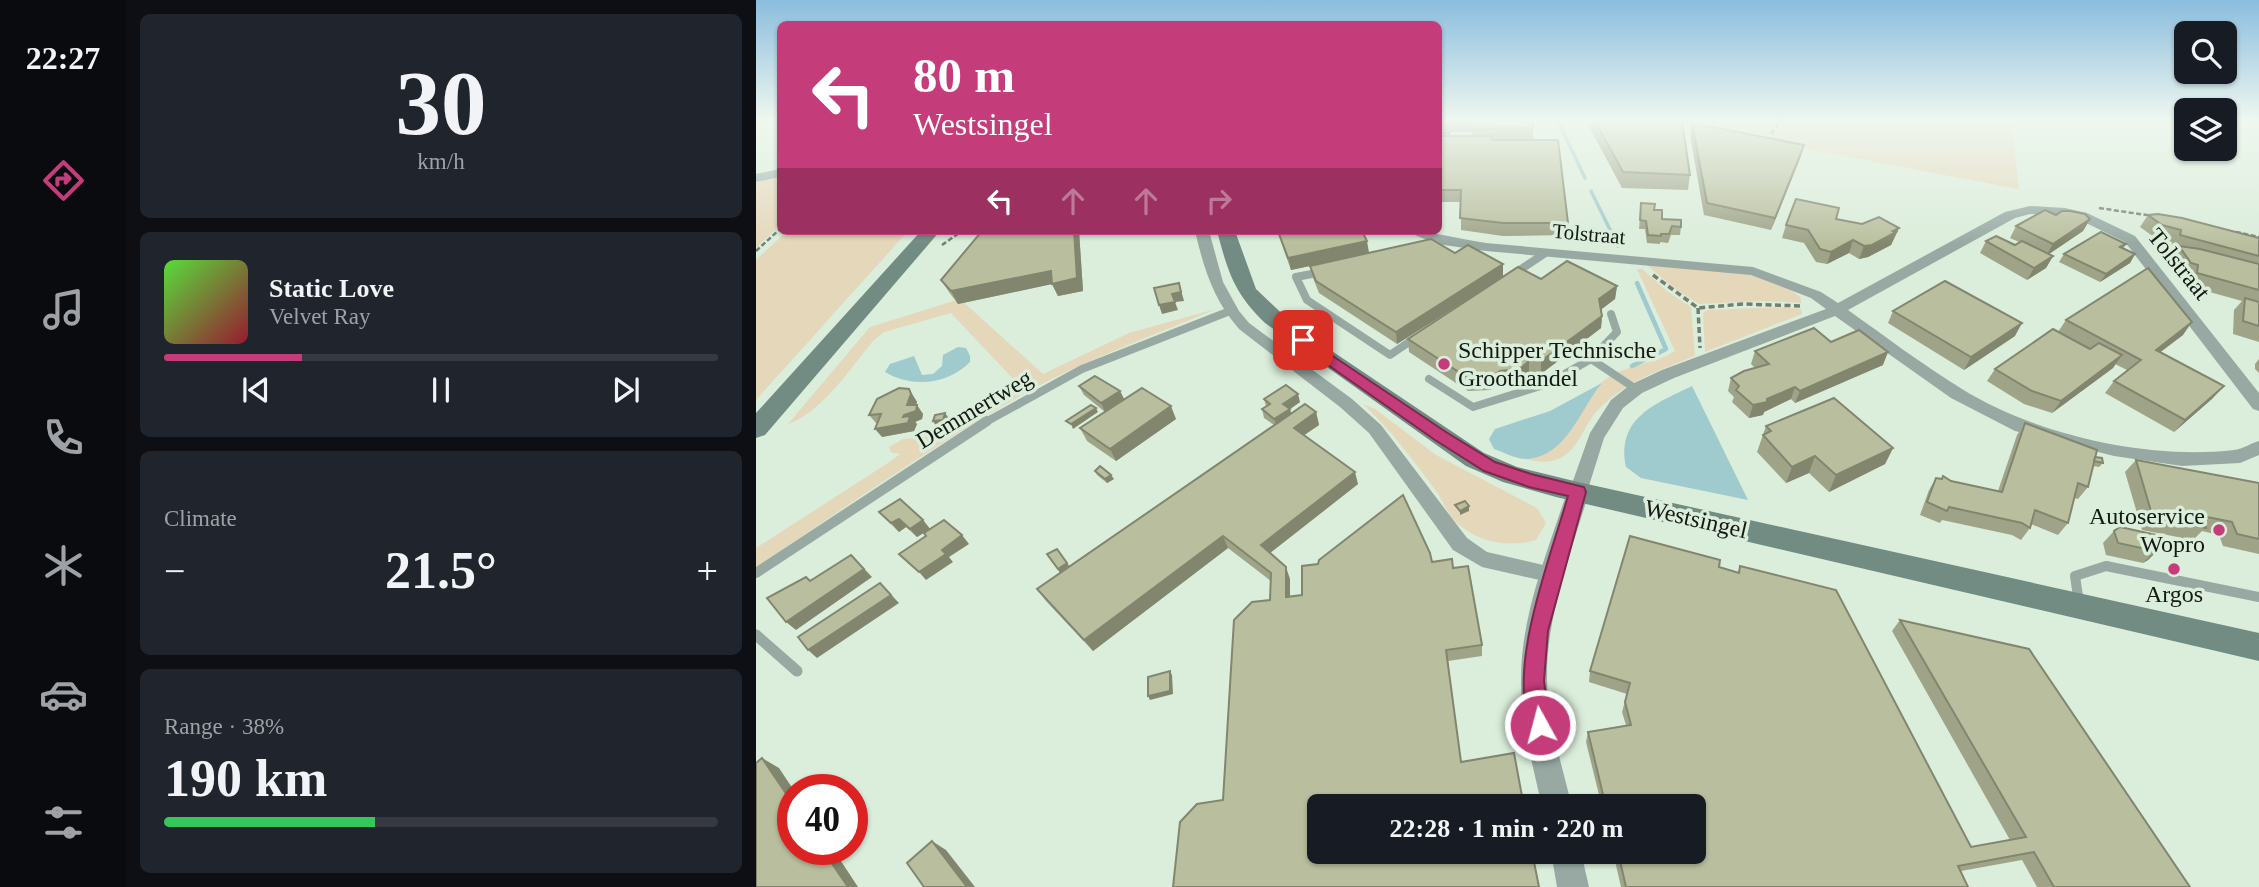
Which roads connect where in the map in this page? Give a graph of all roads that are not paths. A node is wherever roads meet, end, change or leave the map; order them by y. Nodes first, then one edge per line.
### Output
1 (777, 174) edge
2 (756, 178) edge
3 (1203, 235) edge
4 (1227, 235) edge
5 (1427, 235) edge
6 (932, 240) edge
7 (1456, 243) junction
8 (1429, 249) edge
9 (1546, 253) junction
10 (1336, 269) edge
11 (1501, 282) edge
12 (1839, 309) junction
13 (1230, 311) junction
14 (1611, 314) dead end
15 (1423, 333) edge
16 (1591, 359) junction
17 (1429, 379) dead end
18 (1636, 389) junction
19 (2259, 405) edge
20 (756, 429) edge
21 (2259, 447) edge
22 (1578, 492) junction
23 (756, 573) edge
24 (1553, 575) junction
25 (2259, 597) edge
26 (2079, 606) junction
27 (756, 635) edge
28 (2259, 647) edge
29 (797, 671) dead end
30 (1554, 794) edge
31 (1568, 864) edge
32 (1573, 887) edge

1 - 2 street
3 - 13 street
4 - 22 main road, Westsingel
5 - 7 street, Tolstraat
6 - 20 main road
7 - 8 lane
7 - 9 street, Tolstraat
9 - 11 lane
9 - 12 street, Tolstraat
10 - 15 lane
12 - 18 street, Tolstraat
12 - 19 street, Tolstraat
12 - 21 street, Tolstraat
13 - 23 lane, Demmertweg
13 - 24 street
14 - 16 lane
16 - 17 lane
16 - 18 lane
18 - 22 street, Tolstraat
22 - 24 street
22 - 26 main road, Westsingel
24 - 30 street
25 - 26 lane
26 - 28 main road, Westsingel
27 - 29 lane
31 - 32 street

